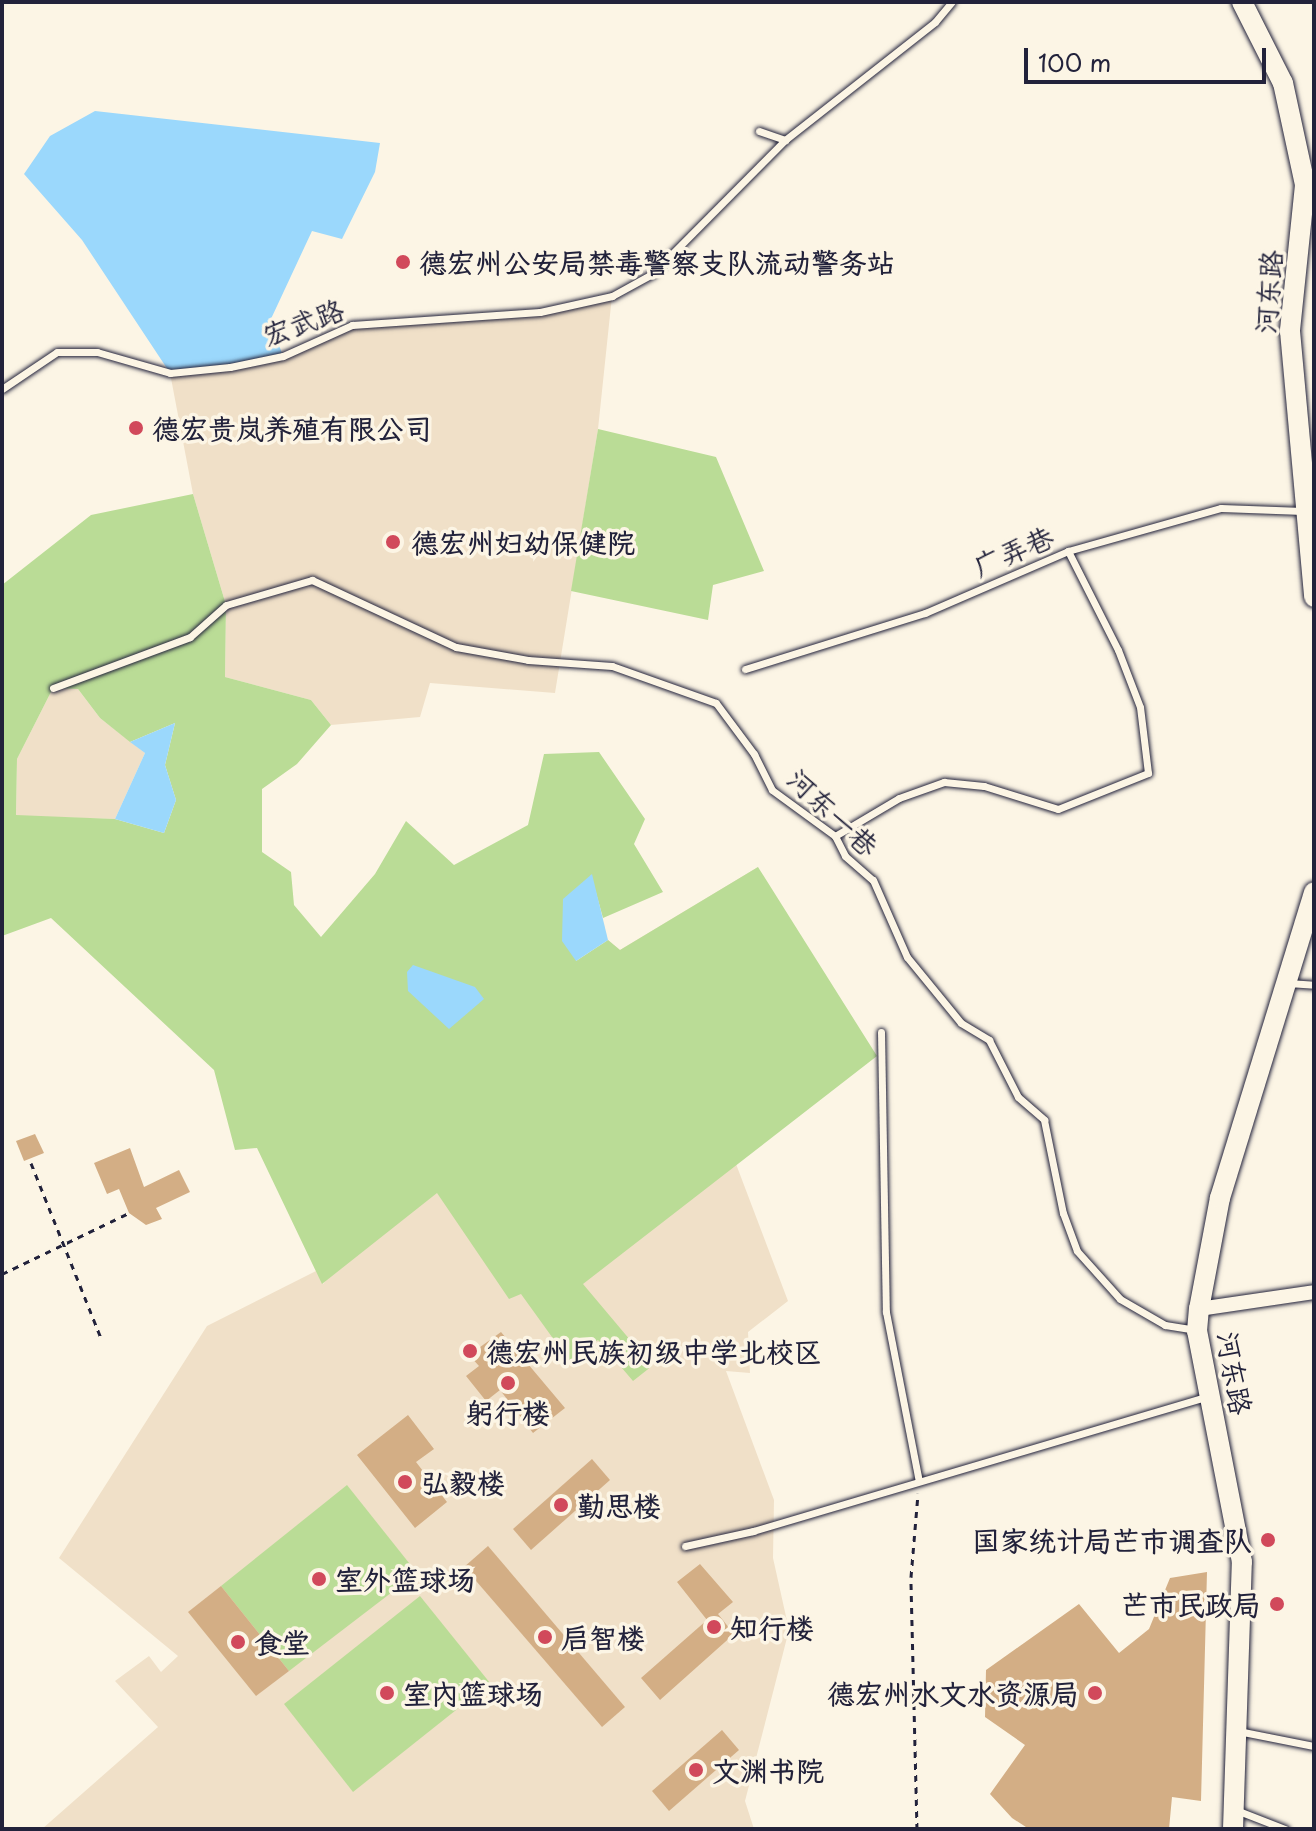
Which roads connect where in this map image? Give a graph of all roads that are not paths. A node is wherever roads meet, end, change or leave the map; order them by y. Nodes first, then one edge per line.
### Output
1 (952, 2) edge
2 (1242, 2) edge
3 (759, 131) dead end
4 (785, 140) junction
5 (1310, 184) edge
6 (2, 389) edge
7 (1304, 392) edge
8 (1305, 510) junction
9 (1068, 551) junction
10 (1314, 597) edge
11 (745, 669) dead end
12 (53, 688) dead end
13 (835, 836) junction
14 (1314, 892) edge
15 (1286, 982) junction
16 (1314, 985) edge
17 (881, 1032) dead end
18 (1314, 1292) edge
19 (1199, 1309) junction
20 (1197, 1331) junction
21 (1210, 1395) junction
22 (919, 1481) junction
23 (685, 1546) dead end
24 (1237, 1731) junction
25 (1314, 1746) edge
26 (1233, 1819) edge
27 (1285, 1829) edge

1 - 4 lane, 宏武路
2 - 5 main road, 河东路
3 - 4 lane
4 - 6 lane, 宏武路
5 - 7 main road, 河东路
7 - 8 main road, 河东路
8 - 9 lane, 广弄巷
8 - 10 main road, 河东路
9 - 11 lane, 广弄巷
9 - 13 lane
12 - 13 lane, 河东一巷
13 - 20 lane, 河东一巷
14 - 15 main road, 河东路
15 - 16 lane
15 - 19 main road, 河东路
17 - 22 lane
18 - 19 street
19 - 20 main road, 河东路
20 - 21 main road, 河东路
21 - 22 lane
21 - 24 main road, 河东路
22 - 23 lane
24 - 25 lane
24 - 26 main road, 河东路
26 - 27 lane

